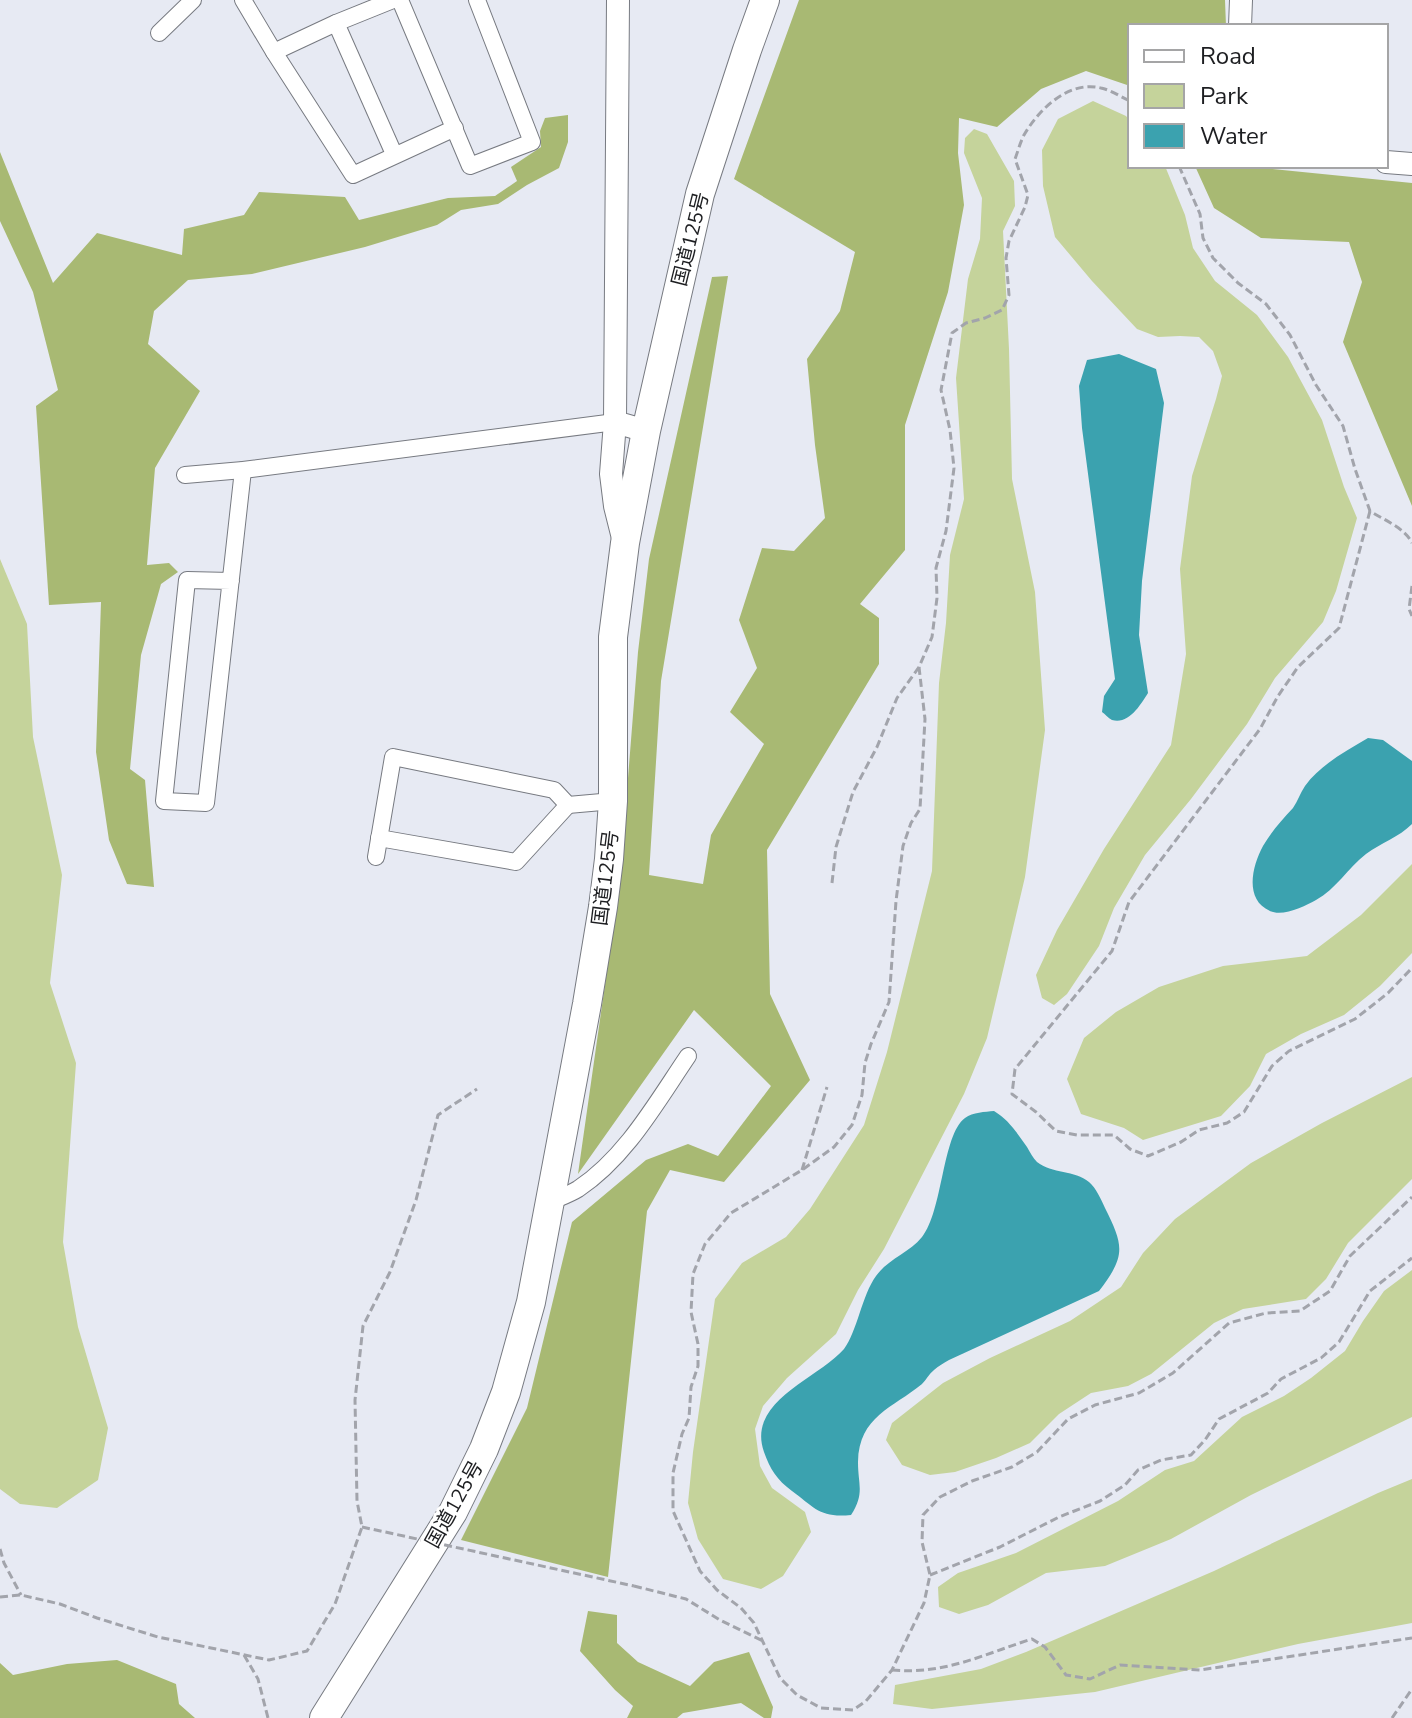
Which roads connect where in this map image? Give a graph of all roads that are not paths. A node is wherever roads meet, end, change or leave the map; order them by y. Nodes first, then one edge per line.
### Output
1 (193, 0) edge
2 (243, 0) edge
3 (393, 0) edge
4 (400, 0) edge
5 (477, 0) edge
6 (618, 0) edge
7 (765, 0) edge
8 (1241, 0) edge
9 (336, 23) junction
10 (1240, 24) edge
11 (159, 33) dead end
12 (274, 52) junction
13 (455, 128) junction
14 (394, 154) junction
15 (1388, 162) edge
16 (1412, 164) edge
17 (615, 422) junction
18 (646, 431) junction
19 (243, 470) junction
20 (185, 475) dead end
21 (625, 543) junction
22 (231, 581) junction
23 (613, 801) junction
24 (568, 805) junction
25 (379, 838) junction
26 (376, 857) dead end
27 (688, 1056) dead end
28 (550, 1202) junction
29 (324, 1718) edge

1 - 11 street
2 - 12 street
3 - 9 street
4 - 13 street
5 - 13 street
6 - 17 street
7 - 18 highway, 国道125号
8 - 10 street
9 - 12 street
9 - 14 street
12 - 14 street
13 - 14 street
15 - 16 street
17 - 18 street
17 - 19 street
17 - 21 street
18 - 21 highway, 国道125号
19 - 20 street
19 - 22 street
21 - 23 highway, 国道125号
22 - 22 street
23 - 24 street
23 - 28 highway, 国道125号
24 - 25 street
24 - 25 street
25 - 26 street
27 - 28 street
28 - 29 highway, 国道125号

